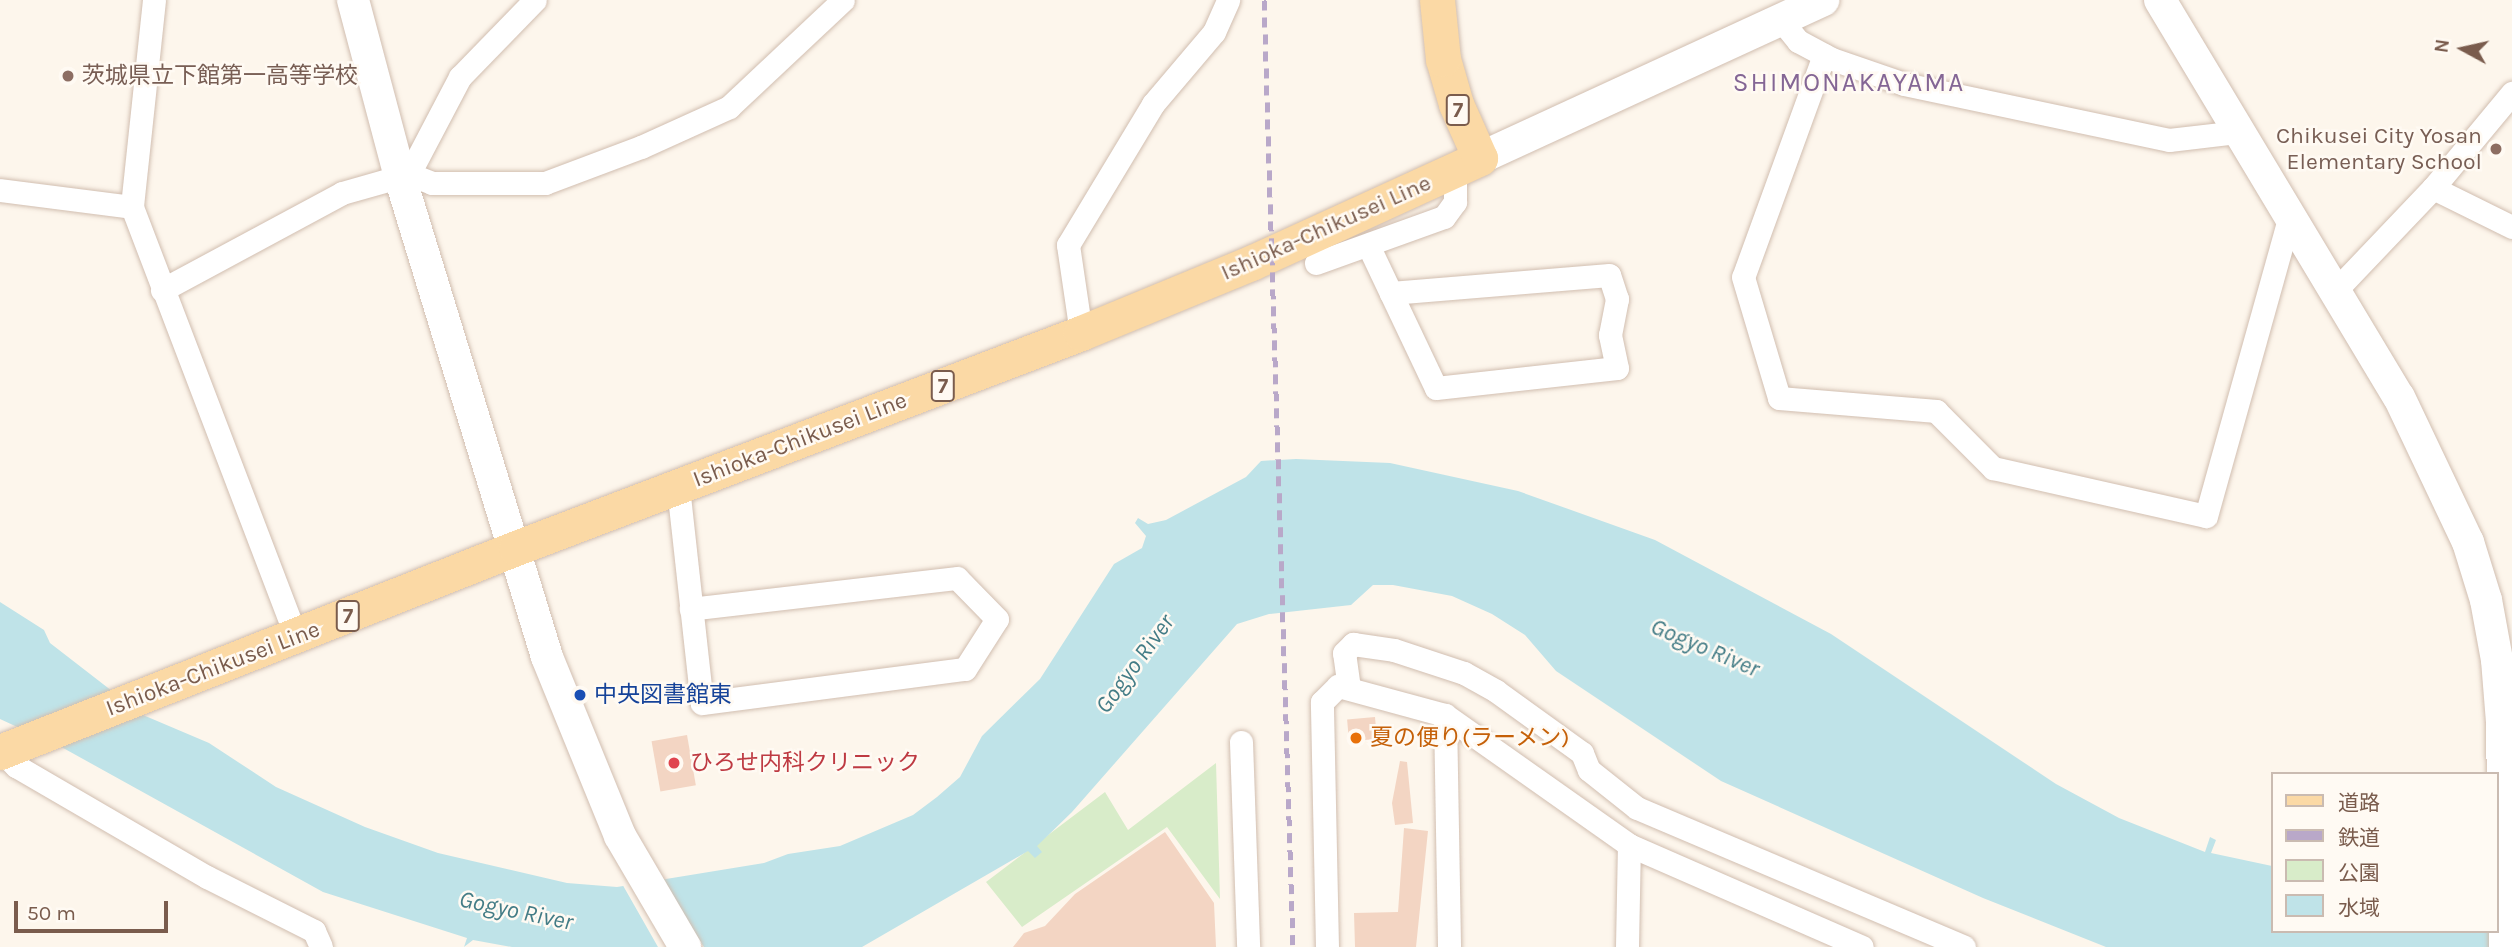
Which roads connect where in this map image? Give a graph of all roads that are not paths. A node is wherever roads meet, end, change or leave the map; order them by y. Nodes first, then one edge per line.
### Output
1 (154, 0) edge
2 (353, 0) edge
3 (535, 0) edge
4 (843, 0) edge
5 (1228, 0) edge
6 (1437, 0) edge
7 (2160, 0) edge
8 (1799, 8) edge
9 (1824, 55) junction
10 (2512, 93) edge
11 (2237, 132) junction
12 (1467, 164) junction
13 (405, 175) junction
14 (2433, 188) junction
15 (0, 190) edge
16 (132, 207) junction
17 (2289, 218) junction
18 (2512, 227) edge
19 (1368, 244) junction
20 (1315, 263) dead end
21 (162, 290) junction
22 (1391, 293) junction
23 (2333, 293) junction
24 (1081, 333) junction
25 (678, 487) junction
26 (516, 548) junction
27 (691, 609) junction
28 (296, 636) junction
29 (1349, 688) junction
30 (1445, 715) junction
31 (1241, 742) dead end
32 (2, 750) edge
33 (1634, 805) junction
34 (1621, 839) junction
35 (2507, 853) edge
36 (321, 947) edge
37 (685, 947) edge
38 (1248, 947) edge
39 (1327, 947) edge
40 (1450, 947) edge
41 (1627, 947) edge
42 (1863, 947) edge
43 (1964, 947) edge
44 (2505, 947) edge

1 - 16 street
2 - 13 street
3 - 13 street
4 - 13 street
5 - 24 street
6 - 12 main road, 7
7 - 11 street
8 - 9 street
8 - 12 street
9 - 11 street
9 - 17 street
10 - 14 street
11 - 17 street
12 - 19 street
12 - 24 main road, Ishioka-Chikusei Line / 7
13 - 21 street
13 - 26 street
14 - 18 street
14 - 23 street
15 - 16 street
16 - 21 street
17 - 23 street
19 - 20 street
19 - 22 street
21 - 28 street
22 - 22 street
23 - 35 street
24 - 25 main road, Ishioka-Chikusei Line / 7
25 - 26 main road, Ishioka-Chikusei Line / 7
25 - 27 street
26 - 28 main road, Ishioka-Chikusei Line / 7
26 - 37 street
27 - 27 street
28 - 32 main road, Ishioka-Chikusei Line / 7
29 - 30 street
29 - 33 street
29 - 39 street
30 - 34 street
30 - 40 street
31 - 38 street
32 - 36 street
33 - 34 street
33 - 43 street
34 - 41 street
34 - 42 street
35 - 44 street

